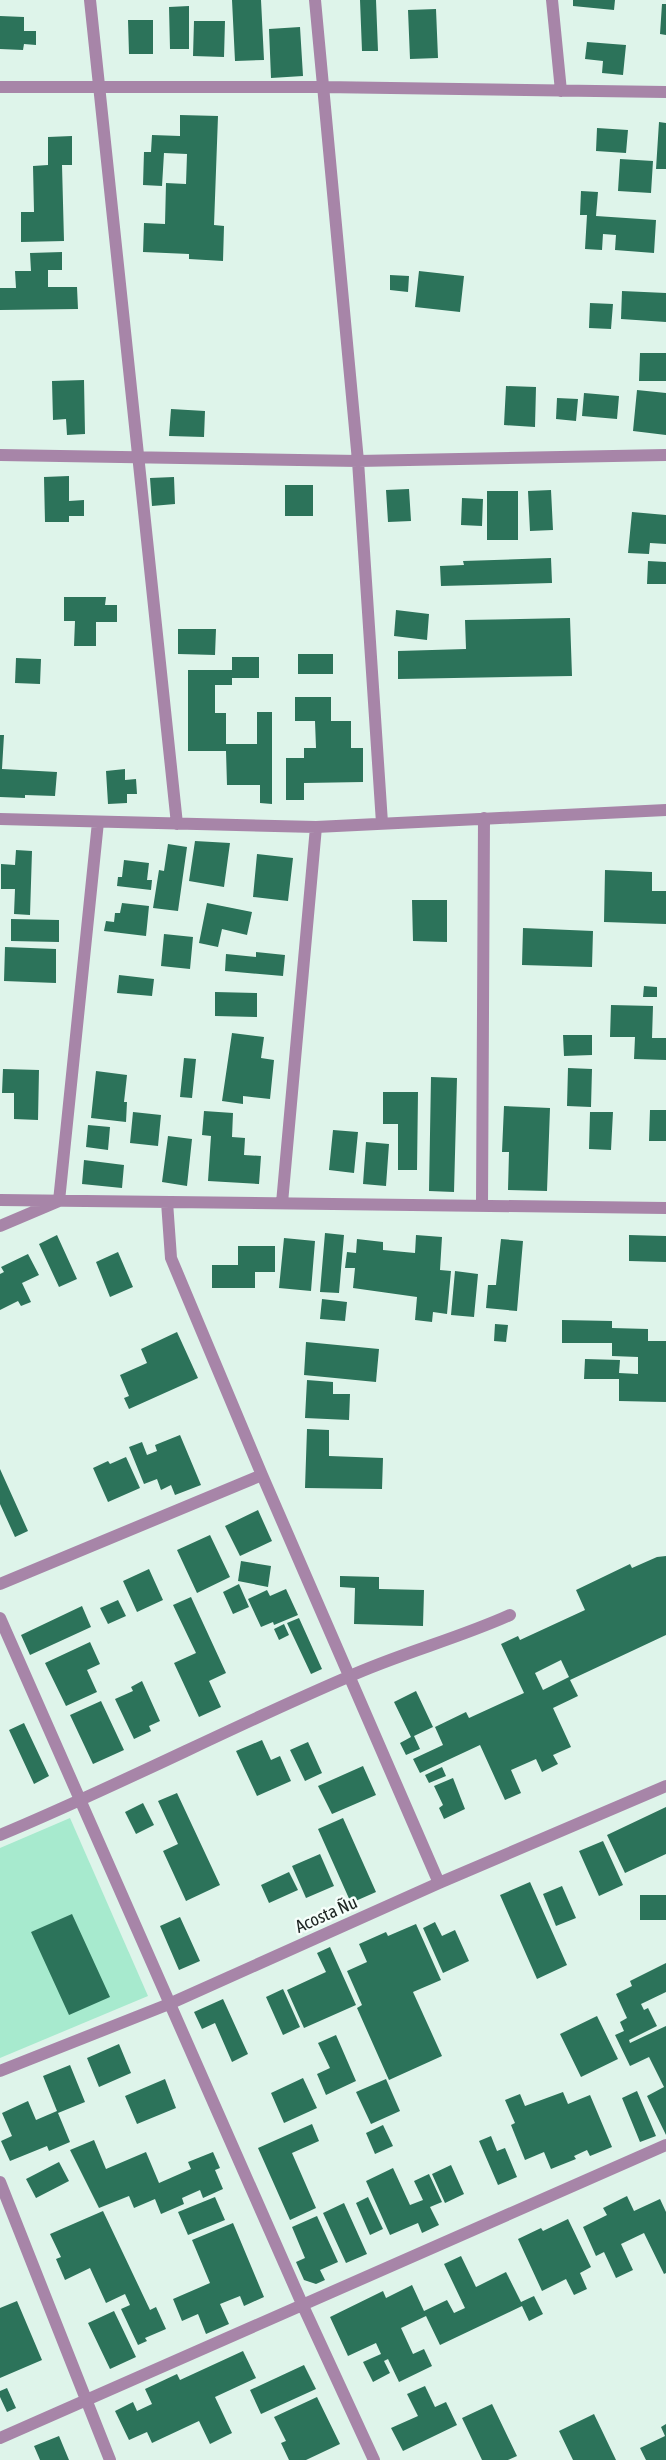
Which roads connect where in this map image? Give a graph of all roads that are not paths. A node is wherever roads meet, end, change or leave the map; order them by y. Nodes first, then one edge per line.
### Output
1 (90, 0) edge
2 (315, 0) edge
3 (552, 0) edge
4 (97, 86) junction
5 (0, 87) edge
6 (323, 87) junction
7 (562, 91) junction
8 (666, 92) edge
9 (0, 455) edge
10 (666, 455) edge
11 (137, 456) junction
12 (358, 461) junction
13 (666, 810) edge
14 (484, 818) junction
15 (0, 819) edge
16 (98, 822) junction
17 (176, 824) junction
18 (382, 824) junction
19 (316, 827) junction
20 (0, 1200) edge
21 (59, 1201) junction
22 (167, 1202) junction
23 (282, 1203) junction
24 (482, 1206) junction
25 (666, 1208) edge
26 (0, 1226) edge
27 (262, 1475) junction
28 (0, 1584) edge
29 (510, 1615) dead end
30 (0, 1618) edge
31 (349, 1676) junction
32 (666, 1786) edge
33 (80, 1802) junction
34 (0, 1835) edge
35 (439, 1883) junction
36 (169, 2004) junction
37 (0, 2072) edge
38 (666, 2145) edge
39 (0, 2182) edge
40 (303, 2306) junction
41 (87, 2400) junction
42 (0, 2438) edge
43 (110, 2460) edge
44 (374, 2460) edge

1 - 4 street
2 - 6 street
3 - 7 street
4 - 5 street
4 - 6 street
4 - 11 street
6 - 7 street
6 - 12 street
7 - 8 street
9 - 11 street
10 - 12 street
11 - 12 street
11 - 17 street
12 - 18 street
13 - 14 street
14 - 18 street
14 - 24 street
15 - 16 street
16 - 17 street
16 - 21 street
17 - 19 street
18 - 19 street
19 - 23 street
20 - 21 street
21 - 22 street
21 - 26 street
22 - 23 street
22 - 27 street
23 - 24 street
24 - 25 street
27 - 28 street
27 - 31 street
29 - 31 street
30 - 33 street
31 - 33 street
31 - 35 street
32 - 35 street, Acosta Ñu
33 - 34 street
33 - 36 street
35 - 36 street, Acosta Ñu
36 - 37 street, Acosta Ñu
36 - 40 street
38 - 40 street
39 - 41 street
40 - 41 street
40 - 44 street
41 - 42 street
41 - 43 street

